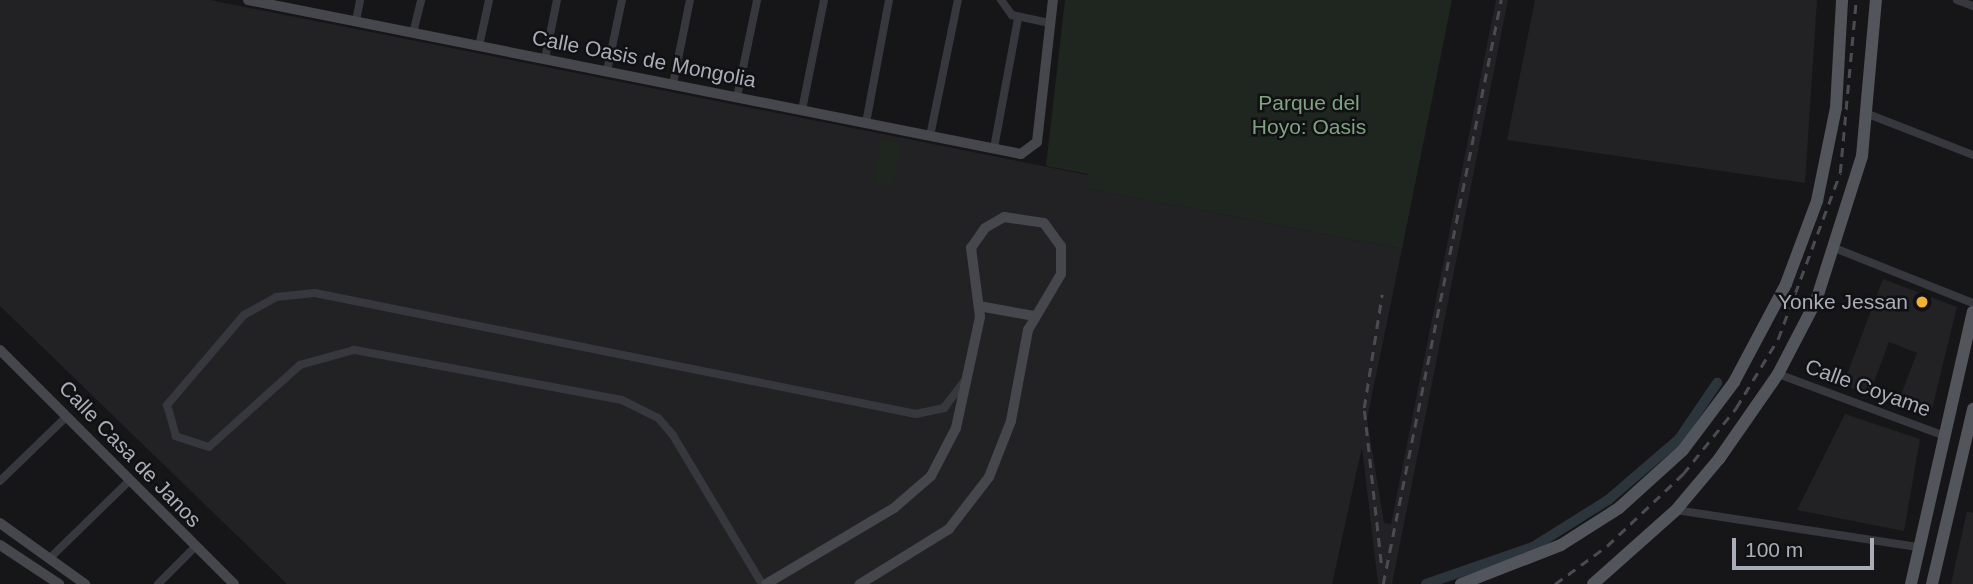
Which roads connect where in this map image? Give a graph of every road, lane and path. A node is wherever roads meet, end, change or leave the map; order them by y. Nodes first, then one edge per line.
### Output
1 (248, 0) edge
2 (360, 0) edge
3 (421, 0) edge
4 (489, 0) edge
5 (556, 0) edge
6 (622, 0) edge
7 (690, 0) edge
8 (757, 0) edge
9 (824, 0) edge
10 (889, 0) edge
11 (958, 0) edge
12 (1001, 0) edge
13 (1053, 0) edge
14 (1842, 0) edge
15 (1876, 0) edge
16 (1957, 0) edge
17 (289, 4) edge
18 (1973, 6) edge
19 (1018, 18) junction
20 (356, 21) junction
21 (1050, 23) junction
22 (413, 33) junction
23 (479, 46) junction
24 (545, 59) junction
25 (607, 71) junction
26 (673, 84) junction
27 (737, 97) junction
28 (802, 110) junction
29 (1868, 114) junction
30 (866, 123) junction
31 (930, 136) junction
32 (994, 148) junction
33 (1973, 155) edge
34 (1836, 248) junction
35 (1973, 303) edge
36 (979, 306) junction
37 (1973, 312) edge
38 (1034, 316) junction
39 (0, 351) edge
40 (1778, 374) junction
41 (968, 377) junction
42 (1973, 409) edge
43 (67, 416) junction
44 (1945, 436) junction
45 (1969, 448) edge
46 (0, 481) edge
47 (129, 481) junction
48 (1676, 510) junction
49 (0, 523) edge
50 (0, 545) edge
51 (195, 547) junction
52 (1919, 547) junction
53 (49, 559) junction
54 (59, 584) edge
55 (85, 584) edge
56 (158, 584) edge
57 (234, 584) edge
58 (764, 584) edge
59 (860, 584) edge
60 (1461, 584) edge
61 (1593, 584) edge
62 (1911, 584) edge
63 (1932, 584) edge

1 - 17 street, Calle Oasis de Mongolia
2 - 20 street
3 - 22 street
4 - 23 street
5 - 24 street
6 - 25 street
7 - 26 street
8 - 27 street
9 - 28 street
10 - 30 street
11 - 31 street
12 - 19 street
13 - 21 street
14 - 60 main road
15 - 29 main road
16 - 18 street
17 - 20 street, Calle Oasis de Mongolia
19 - 21 street
19 - 32 street
20 - 22 street, Calle Oasis de Mongolia
21 - 32 street, Calle Oasis de Mongolia
22 - 23 street, Calle Oasis de Mongolia
23 - 24 street, Calle Oasis de Mongolia
24 - 25 street, Calle Oasis de Mongolia
25 - 26 street, Calle Oasis de Mongolia
26 - 27 street, Calle Oasis de Mongolia
27 - 28 street, Calle Oasis de Mongolia
28 - 30 street, Calle Oasis de Mongolia
29 - 33 street
29 - 34 main road
30 - 31 street, Calle Oasis de Mongolia
31 - 32 street, Calle Oasis de Mongolia
34 - 35 street
34 - 40 main road
36 - 38 street
36 - 38 street
36 - 41 street
37 - 44 main road
38 - 59 street
39 - 43 street, Calle Casa de Janos
40 - 44 street, Calle Coyame
40 - 48 main road
41 - 58 street
41 - 58 street
42 - 45 main road
43 - 46 street
43 - 47 street, Calle Casa de Janos
44 - 52 main road
45 - 63 main road
47 - 51 street, Calle Casa de Janos
47 - 53 street
48 - 52 street
48 - 61 main road
49 - 53 street
50 - 54 street
51 - 56 street
51 - 57 street, Calle Casa de Janos
52 - 62 main road
53 - 55 street

